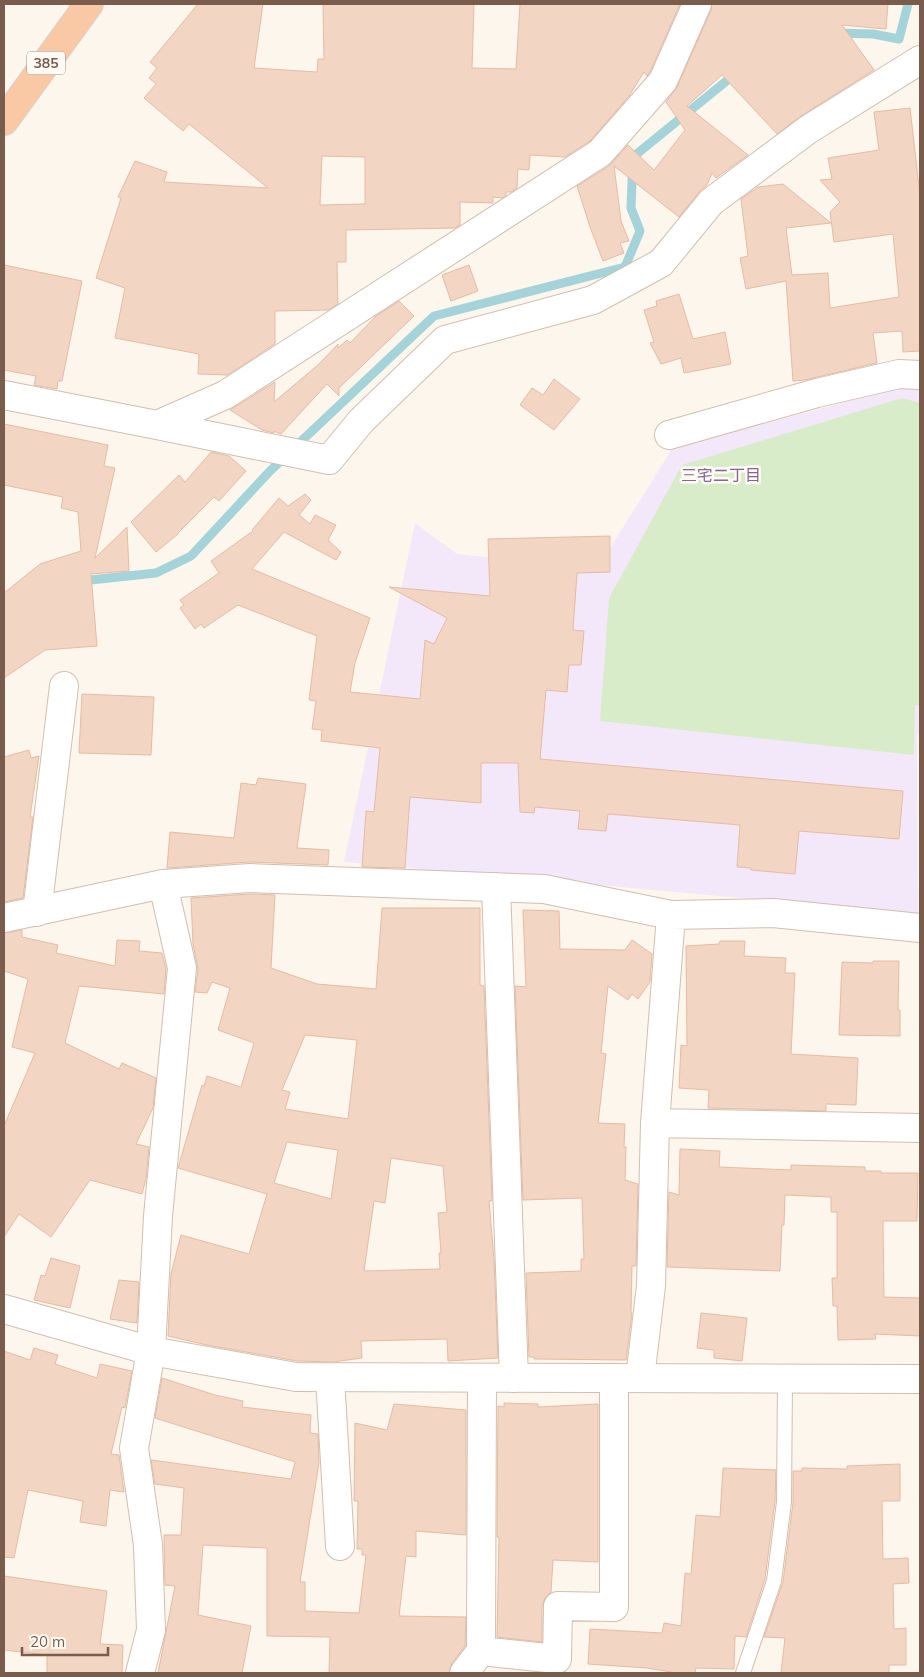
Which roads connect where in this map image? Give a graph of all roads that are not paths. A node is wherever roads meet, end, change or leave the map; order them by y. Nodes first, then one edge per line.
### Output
1 (89, 4) edge
2 (697, 4) edge
3 (920, 60) edge
4 (4, 121) edge
5 (920, 375) edge
6 (4, 395) edge
7 (157, 425) junction
8 (669, 435) dead end
9 (64, 686) dead end
10 (164, 884) junction
11 (496, 887) junction
12 (37, 912) junction
13 (671, 916) junction
14 (4, 918) edge
15 (920, 928) edge
16 (655, 1123) junction
17 (920, 1128) edge
18 (4, 1309) edge
19 (150, 1351) junction
20 (330, 1378) junction
21 (482, 1378) junction
22 (514, 1378) junction
23 (627, 1378) junction
24 (785, 1379) junction
25 (920, 1379) edge
26 (340, 1546) dead end
27 (481, 1651) junction
28 (532, 1665) edge
29 (140, 1673) edge
30 (464, 1673) edge
31 (744, 1673) edge

1 - 4 highway, 385
2 - 7 street
3 - 7 street
5 - 8 street
6 - 7 street
9 - 12 street
10 - 11 street
10 - 12 street
10 - 19 street
11 - 13 street
11 - 22 street
12 - 14 street
13 - 15 street
13 - 16 street
16 - 17 street
16 - 23 street
18 - 19 street
19 - 20 street
19 - 29 street
20 - 21 street
20 - 26 street
21 - 22 street
21 - 27 street
22 - 23 street
23 - 24 street
23 - 28 street
24 - 25 street
24 - 31 lane
27 - 28 street
27 - 30 street

